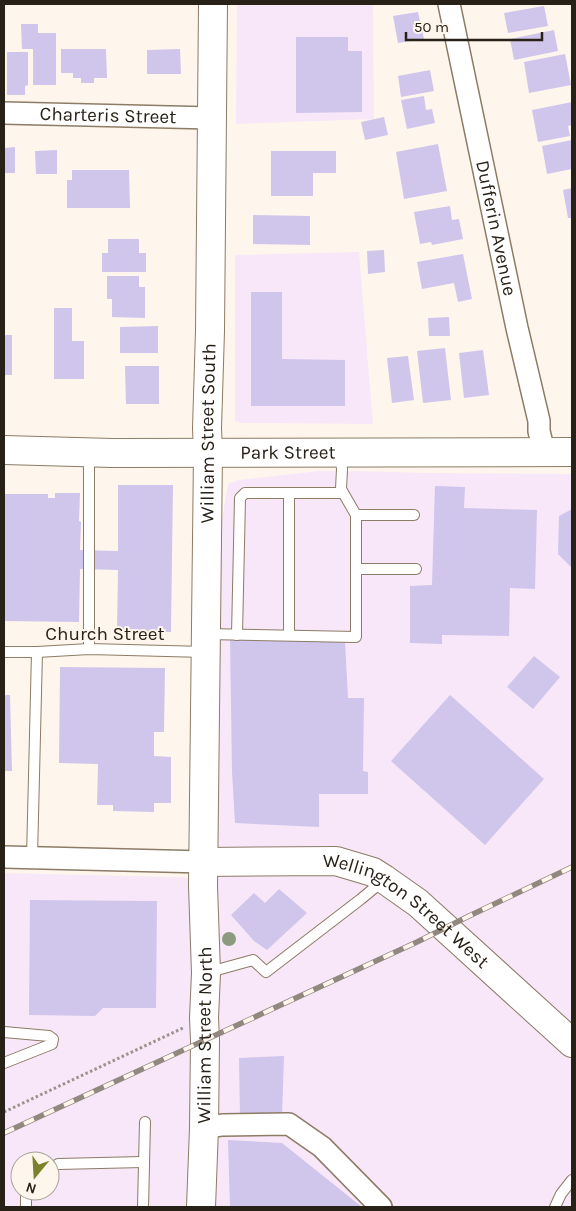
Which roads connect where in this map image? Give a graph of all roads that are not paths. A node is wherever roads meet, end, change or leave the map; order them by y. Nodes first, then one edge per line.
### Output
1 (213, 4) edge
2 (449, 4) edge
3 (4, 113) edge
4 (211, 118) junction
5 (4, 450) edge
6 (89, 452) junction
7 (544, 452) junction
8 (572, 452) edge
9 (208, 453) junction
10 (339, 453) junction
11 (289, 493) junction
12 (344, 493) junction
13 (356, 515) junction
14 (414, 515) dead end
15 (356, 569) junction
16 (416, 570) dead end
17 (237, 635) junction
18 (289, 635) junction
19 (206, 643) junction
20 (89, 649) junction
21 (4, 652) edge
22 (37, 652) junction
23 (4, 857) edge
24 (32, 858) junction
25 (204, 862) junction
26 (384, 879) junction
27 (206, 973) junction
28 (4, 1032) edge
29 (572, 1044) edge
30 (4, 1063) edge
31 (144, 1122) dead end
32 (204, 1128) junction
33 (144, 1162) junction
34 (60, 1164) edge
35 (572, 1180) edge
36 (143, 1207) edge
37 (201, 1207) edge
38 (381, 1207) edge
39 (555, 1207) edge

1 - 4 street, William Street South
2 - 7 street, Dufferin Avenue
3 - 4 street, Charteris Street
4 - 9 street, William Street South
5 - 6 street, Park Street
6 - 9 street, Park Street
6 - 20 lane
7 - 8 street, Park Street
7 - 10 street, Park Street
9 - 10 street, Park Street
9 - 19 street, William Street South
10 - 12 lane
11 - 12 lane
11 - 17 lane
11 - 18 lane
12 - 13 lane
13 - 14 lane
13 - 15 lane
15 - 16 lane
15 - 18 lane, Church Street
17 - 18 lane, Church Street
17 - 19 lane, Church Street
19 - 20 lane, Church Street
19 - 25 street, William Street South
20 - 22 lane, Church Street
21 - 22 lane, Church Street
22 - 24 lane
23 - 24 street
24 - 25 street
25 - 26 street, Wellington Street West
25 - 27 street, William Street North
26 - 27 lane
26 - 29 street, Wellington Street West
27 - 32 street, William Street North
28 - 30 lane
31 - 33 lane
32 - 37 street, William Street North
32 - 38 street
33 - 34 lane
33 - 36 lane
35 - 39 lane

